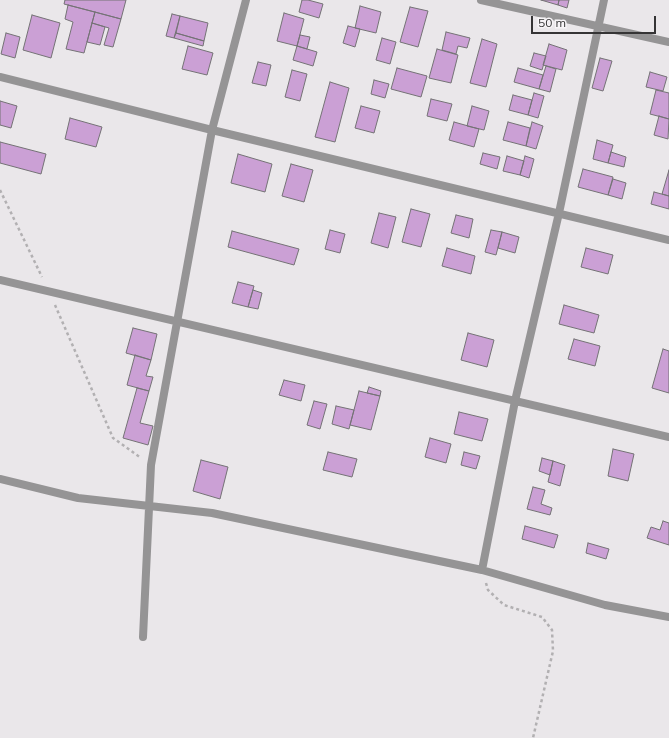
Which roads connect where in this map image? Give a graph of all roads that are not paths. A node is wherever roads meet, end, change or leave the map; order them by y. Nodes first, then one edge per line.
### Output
1 (246, 0) edge
2 (481, 0) edge
3 (604, 0) edge
4 (598, 26) junction
5 (669, 42) edge
6 (0, 77) edge
7 (212, 130) junction
8 (559, 213) junction
9 (669, 240) edge
10 (0, 280) edge
11 (178, 322) junction
12 (515, 401) junction
13 (669, 437) edge
14 (0, 479) edge
15 (149, 506) junction
16 (482, 570) junction
17 (669, 617) edge
18 (143, 636) dead end

1 - 7 street
2 - 4 street
3 - 4 street
4 - 5 street
4 - 8 street
6 - 7 street
7 - 8 street
7 - 11 street
8 - 9 street
8 - 12 street
10 - 11 street
11 - 12 street
11 - 15 street
12 - 13 street
12 - 16 street
14 - 15 street
15 - 16 street
15 - 18 street
16 - 17 street

